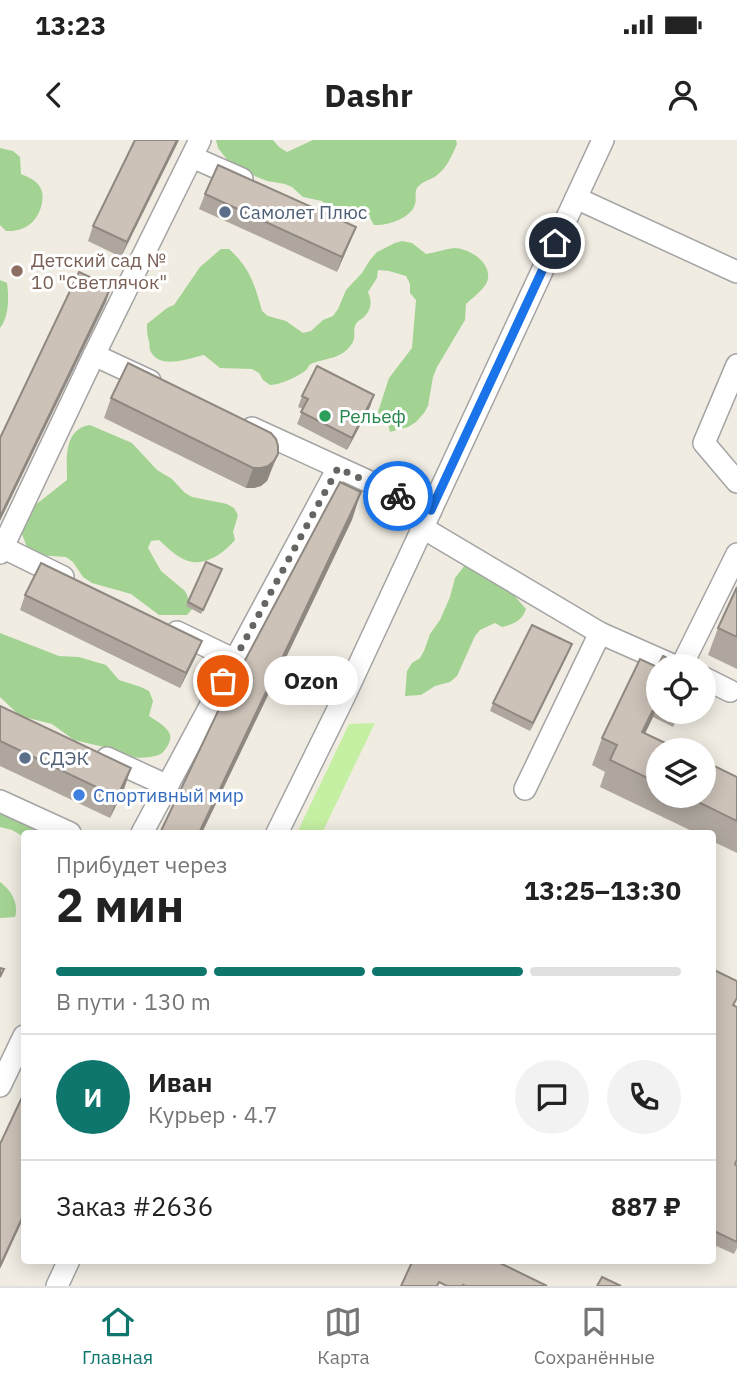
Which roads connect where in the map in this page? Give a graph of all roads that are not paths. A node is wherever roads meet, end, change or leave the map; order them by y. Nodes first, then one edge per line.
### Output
1 (603, 140) edge
2 (196, 149) edge
3 (255, 185) edge
4 (576, 198) junction
5 (737, 272) edge
6 (94, 355) junction
7 (737, 365) edge
8 (167, 389) edge
9 (228, 417) edge
10 (338, 468) junction
11 (737, 482) edge
12 (427, 519) junction
13 (1, 550) edge
14 (737, 554) edge
15 (76, 583) edge
16 (161, 625) edge
17 (600, 633) junction
18 (649, 654) edge
19 (686, 654) edge
20 (235, 660) junction
21 (716, 684) edge
22 (730, 691) dead end
23 (84, 747) edge
24 (168, 786) junction
25 (525, 789) dead end
26 (0, 801) edge
27 (63, 830) edge
28 (144, 830) edge
29 (278, 830) edge
30 (14, 1042) edge
31 (0, 1086) edge
32 (67, 1264) edge
33 (57, 1286) edge

1 - 4 street
2 - 3 street
2 - 6 street
4 - 5 street
4 - 12 street
6 - 8 street
6 - 13 street
7 - 11 street
9 - 10 street
10 - 12 street
10 - 20 street
12 - 17 street
12 - 29 street
13 - 15 street
14 - 19 street
16 - 20 street
17 - 18 street
17 - 25 street
20 - 24 street
21 - 22 street
23 - 24 street
24 - 28 street
26 - 27 street
30 - 31 street
32 - 33 street

